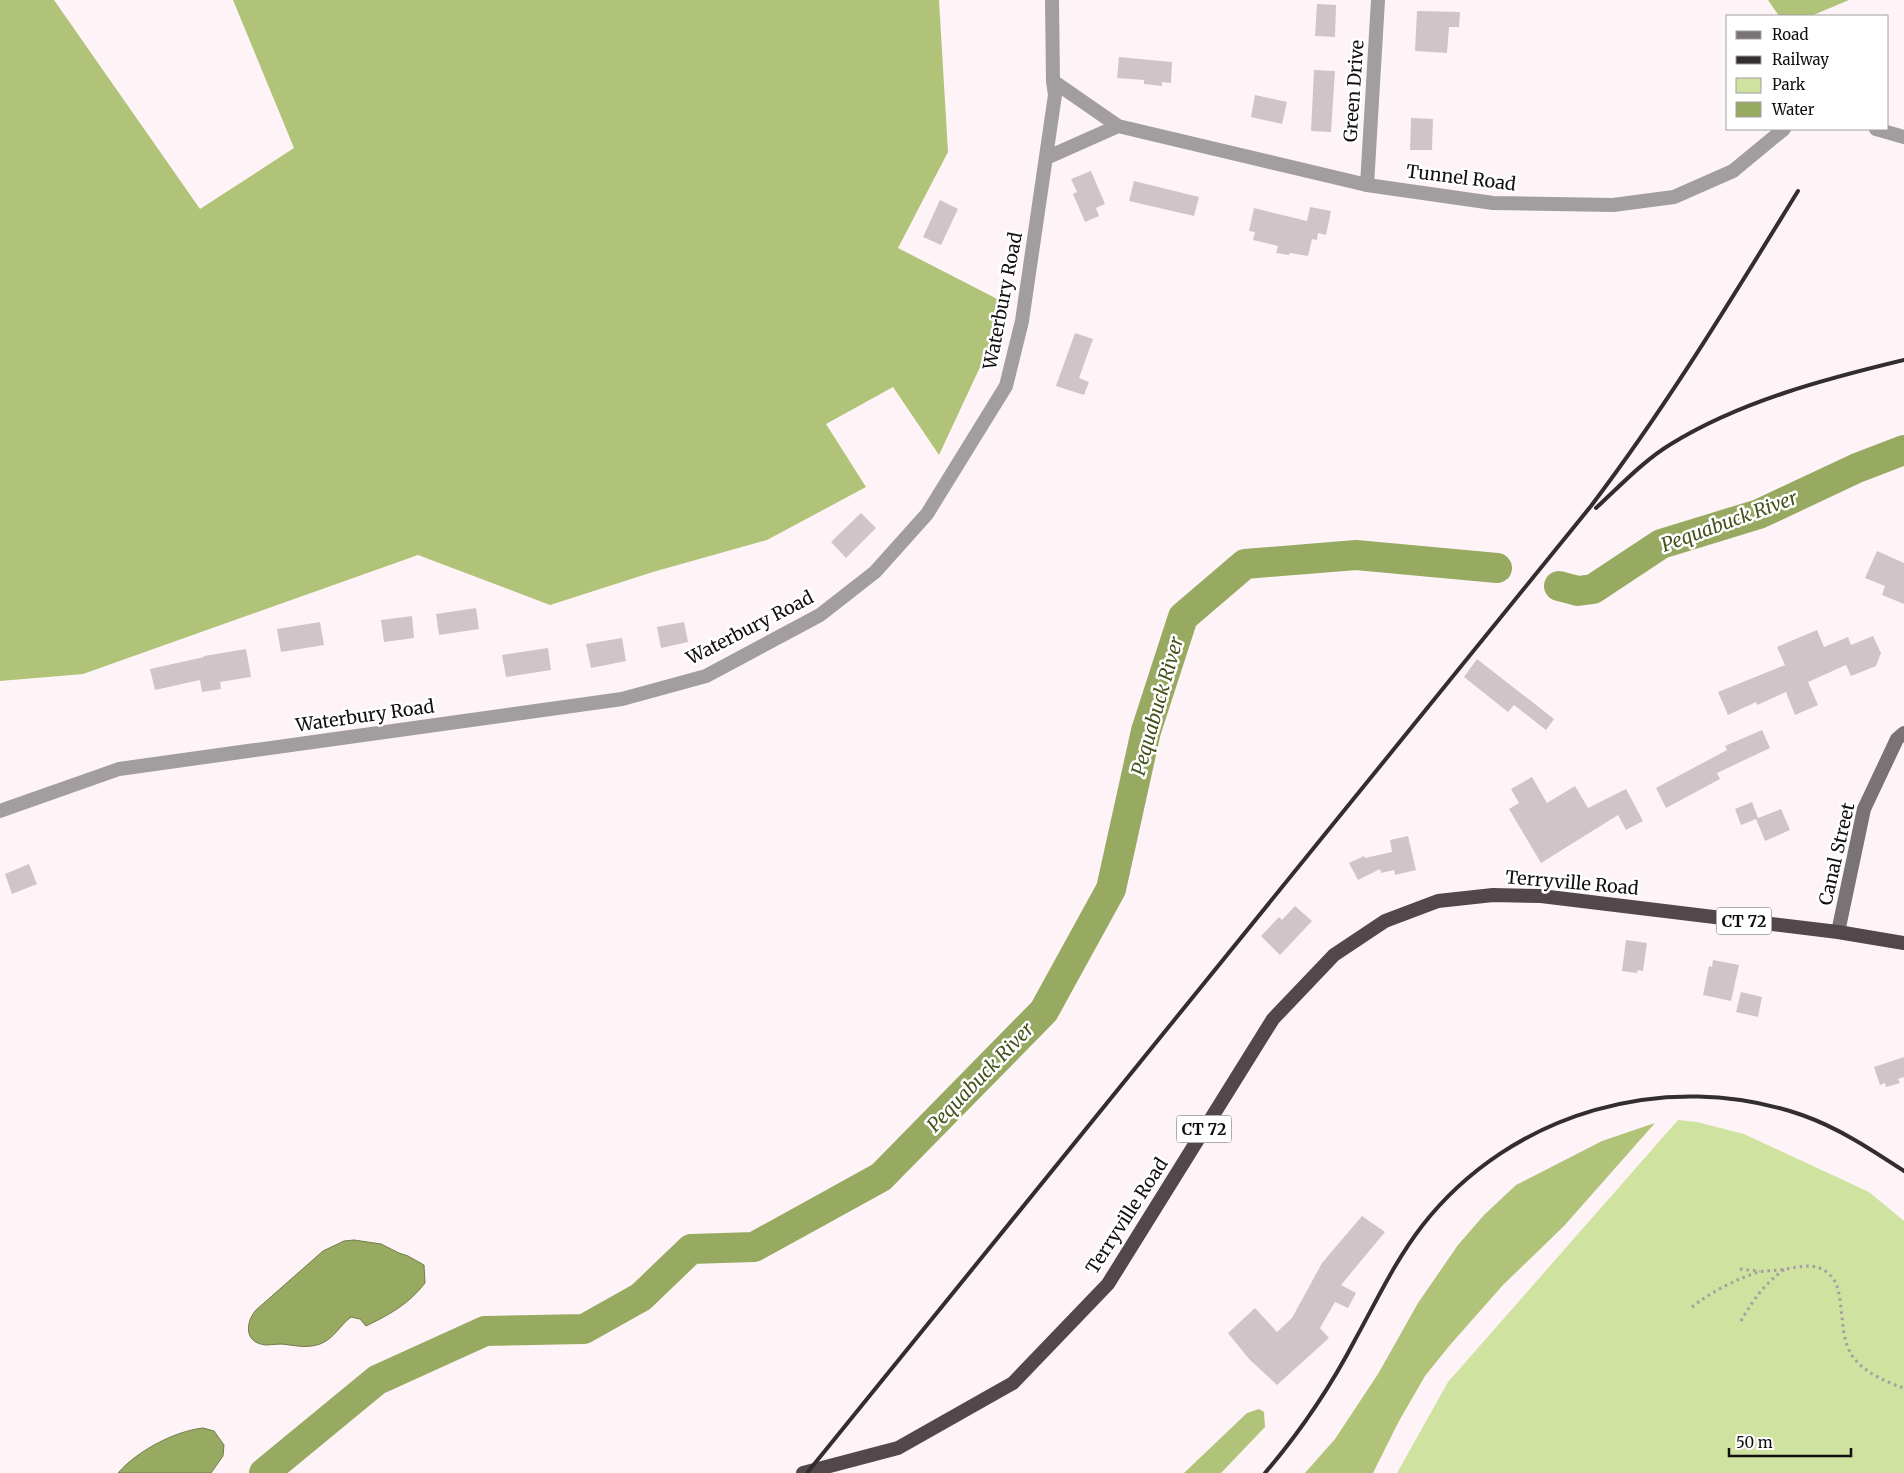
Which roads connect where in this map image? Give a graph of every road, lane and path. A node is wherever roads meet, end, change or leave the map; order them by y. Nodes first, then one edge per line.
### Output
1 (1052, 0) edge
2 (1378, 0) edge
3 (1054, 88) junction
4 (1118, 126) junction
5 (1783, 130) edge
6 (1880, 130) edge
7 (1904, 137) edge
8 (1046, 158) junction
9 (1367, 184) junction
10 (1904, 734) edge
11 (0, 811) edge
12 (1838, 932) junction
13 (1904, 943) edge
14 (1740, 1269) dead end
15 (1786, 1269) junction
16 (1764, 1271) junction
17 (1692, 1307) dead end
18 (1741, 1322) dead end
19 (1904, 1388) edge
20 (804, 1473) edge

1 - 3 street, Waterbury Road
2 - 9 street, Green Drive
3 - 4 street, Tunnel Road
3 - 8 street, Waterbury Road
4 - 8 street
4 - 9 street, Tunnel Road
5 - 9 street, Tunnel Road
6 - 7 street
8 - 11 street, Waterbury Road
10 - 12 main road, Canal Street
12 - 13 highway, CT 72
12 - 20 highway, Terryville Road / CT 72
14 - 16 path
15 - 16 path
15 - 18 path
15 - 19 path
16 - 17 path

